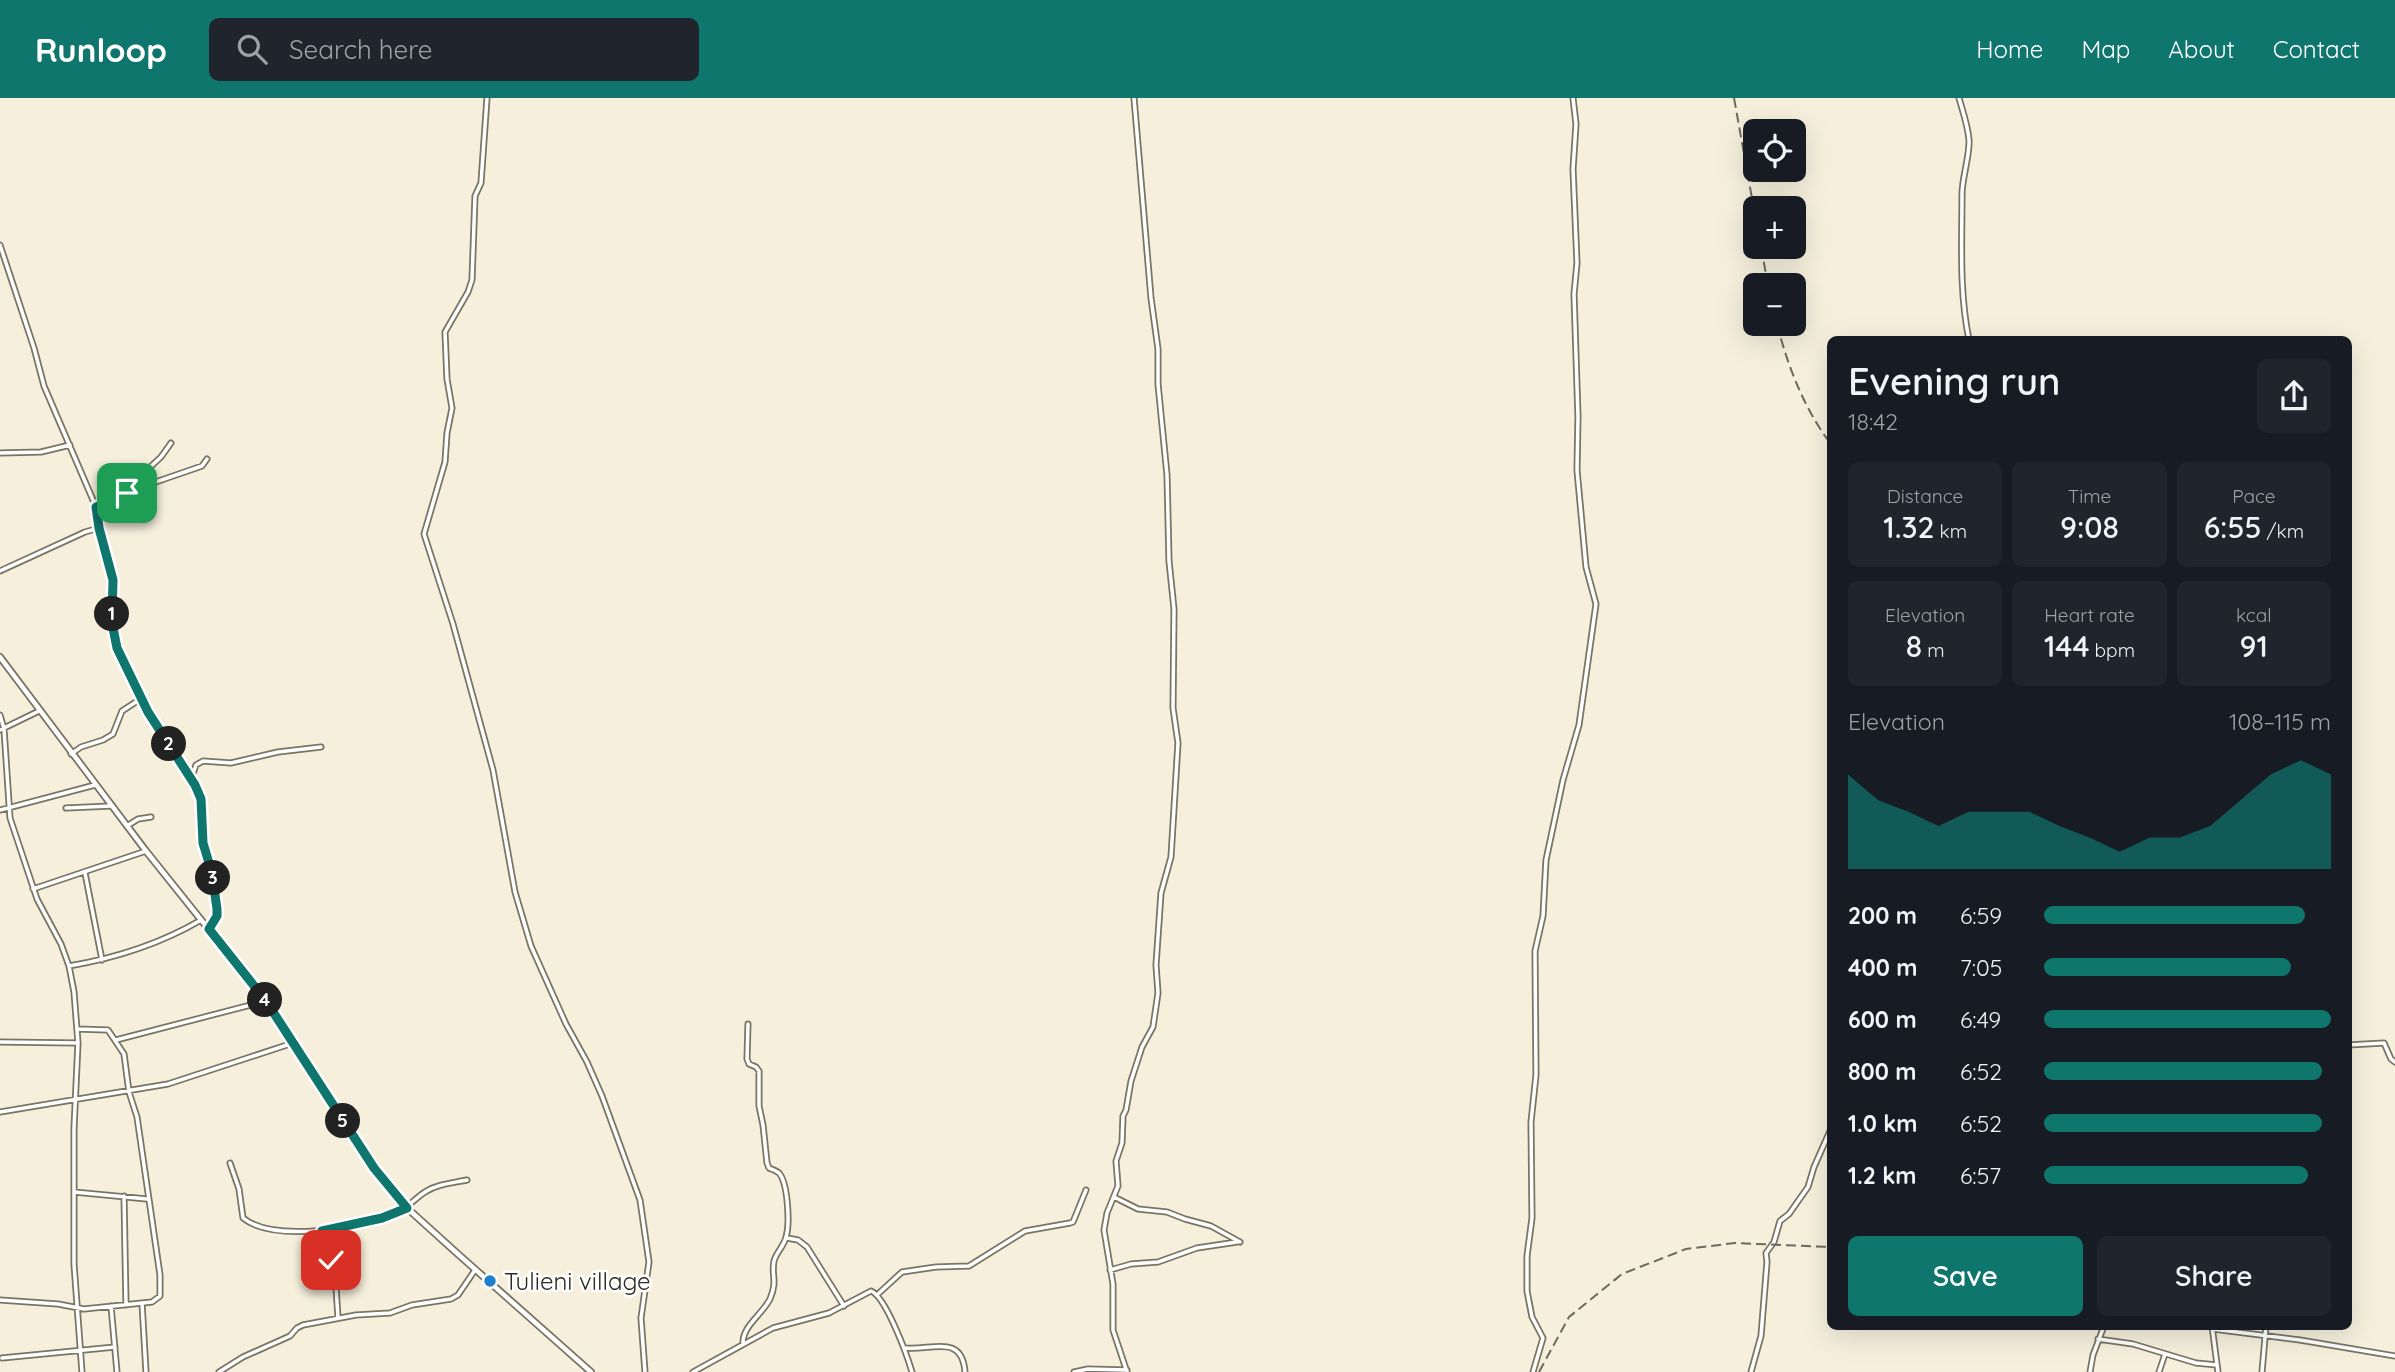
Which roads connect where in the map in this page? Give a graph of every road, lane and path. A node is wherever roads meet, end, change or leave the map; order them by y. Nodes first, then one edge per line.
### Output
1 (487, 98) edge
2 (1134, 98) edge
3 (1573, 98) edge
4 (1959, 98) edge
5 (0, 245) edge
6 (1968, 336) edge
7 (171, 443) dead end
8 (70, 445) junction
9 (0, 453) edge
10 (207, 459) dead end
11 (147, 485) junction
12 (96, 507) junction
13 (99, 528) junction
14 (0, 571) edge
15 (0, 657) edge
16 (142, 698) junction
17 (38, 711) junction
18 (0, 715) edge
19 (2, 730) edge
20 (321, 747) dead end
21 (71, 754) junction
22 (191, 779) junction
23 (95, 785) junction
24 (111, 806) junction
25 (8, 808) junction
26 (66, 808) dead end
27 (0, 810) edge
28 (150, 817) dead end
29 (127, 826) junction
30 (146, 851) junction
31 (85, 873) junction
32 (33, 889) junction
33 (201, 920) junction
34 (209, 929) junction
35 (102, 960) junction
36 (69, 966) junction
37 (266, 1001) junction
38 (748, 1024) dead end
39 (77, 1029) junction
40 (116, 1040) junction
41 (0, 1042) edge
42 (78, 1043) junction
43 (293, 1043) junction
44 (2352, 1045) edge
45 (2395, 1062) edge
46 (129, 1092) junction
47 (75, 1101) junction
48 (0, 1112) edge
49 (1827, 1138) edge
50 (230, 1163) dead end
51 (467, 1180) dead end
52 (1086, 1190) dead end
53 (74, 1192) junction
54 (124, 1196) junction
55 (1114, 1197) junction
56 (147, 1199) junction
57 (407, 1208) junction
58 (322, 1231) junction
59 (786, 1238) junction
60 (475, 1270) junction
61 (1110, 1270) junction
62 (878, 1294) junction
63 (0, 1300) edge
64 (142, 1303) junction
65 (125, 1305) junction
66 (75, 1306) junction
67 (111, 1306) junction
68 (844, 1306) junction
69 (338, 1318) junction
70 (2102, 1330) edge
71 (2213, 1330) edge
72 (2228, 1330) edge
73 (2266, 1330) edge
74 (2266, 1335) junction
75 (2098, 1339) junction
76 (743, 1345) junction
77 (115, 1347) junction
78 (80, 1349) junction
79 (905, 1349) junction
80 (2165, 1354) junction
81 (2395, 1356) edge
82 (2, 1358) dead end
83 (2217, 1365) junction
84 (1127, 1371) edge
85 (82, 1372) edge
86 (117, 1372) edge
87 (146, 1372) edge
88 (219, 1372) edge
89 (591, 1372) edge
90 (645, 1372) edge
91 (693, 1372) edge
92 (912, 1372) edge
93 (965, 1372) edge
94 (1074, 1372) edge
95 (1532, 1372) edge
96 (1751, 1372) edge
97 (2090, 1372) edge
98 (2159, 1372) edge
99 (2218, 1372) edge
100 (2262, 1372) edge

1 - 90 street
2 - 55 street
3 - 95 street
4 - 6 street
5 - 8 street
7 - 11 street
8 - 9 street
8 - 12 street
10 - 11 street
11 - 12 street
12 - 13 street
13 - 14 street
13 - 16 street
15 - 17 street
16 - 21 street
16 - 22 street
17 - 19 street
17 - 21 street
18 - 19 street
19 - 25 street
20 - 22 street
21 - 23 street
22 - 34 street
23 - 24 street
23 - 25 street
24 - 26 street
24 - 29 street
25 - 27 street
25 - 32 street
28 - 29 street
29 - 30 street
30 - 31 street
30 - 33 street
31 - 32 street
31 - 35 street
32 - 36 street
33 - 34 street
33 - 35 street
34 - 37 street
35 - 36 street
36 - 39 street
37 - 40 street
37 - 43 street
38 - 59 street
39 - 40 street
39 - 42 street
40 - 46 street
41 - 42 street
42 - 47 street
43 - 46 street
43 - 57 street
44 - 45 street
46 - 47 street
46 - 56 street
47 - 48 street
47 - 53 street
49 - 96 street
50 - 58 street
51 - 57 street
52 - 62 street
53 - 54 street
53 - 66 street
54 - 56 street
54 - 65 street
55 - 61 street
55 - 61 street
56 - 64 street
57 - 58 street
57 - 60 street
58 - 69 street
59 - 68 street
59 - 76 street
60 - 69 street
60 - 89 street
61 - 84 street
62 - 68 street
62 - 79 street
63 - 66 street
64 - 65 street
64 - 87 street
65 - 67 street
66 - 67 street
66 - 78 street
67 - 77 street
68 - 76 street
69 - 88 street
70 - 75 street
71 - 83 street
72 - 74 street
73 - 74 street
74 - 81 street
74 - 100 street
75 - 80 street
75 - 97 street
76 - 91 street
77 - 78 street
77 - 86 street
78 - 82 street
78 - 85 street
79 - 92 street
79 - 93 street
80 - 83 street
80 - 98 street
83 - 99 street
84 - 94 street

